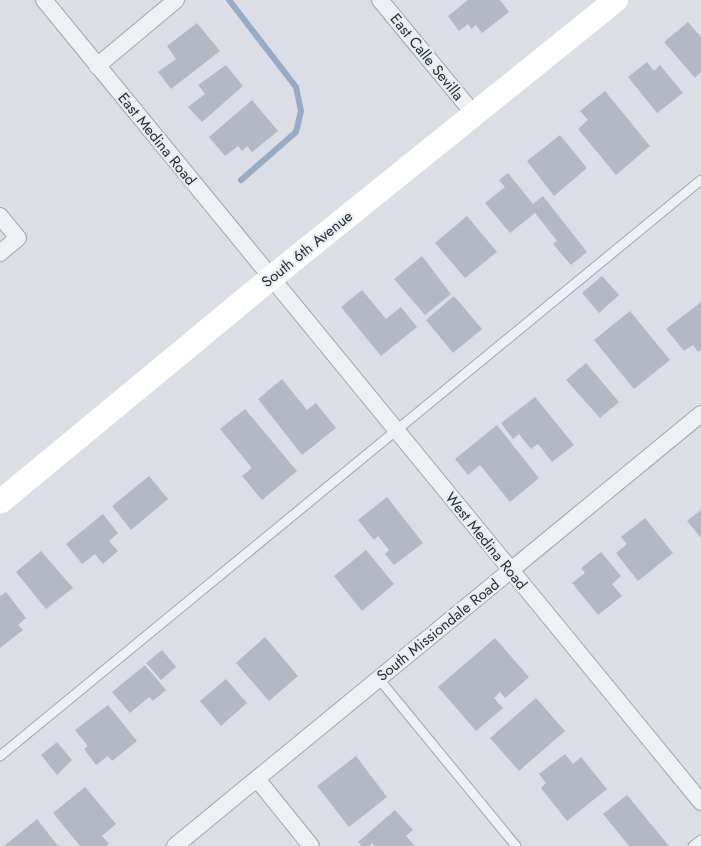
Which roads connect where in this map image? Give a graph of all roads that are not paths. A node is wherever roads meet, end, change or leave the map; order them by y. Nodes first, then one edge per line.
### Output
1 (44, 0) edge
2 (176, 0) edge
3 (380, 0) edge
4 (616, 0) edge
5 (97, 66) junction
6 (474, 114) junction
7 (701, 180) edge
8 (0, 216) edge
9 (0, 253) edge
10 (271, 278) junction
11 (701, 414) edge
12 (396, 431) junction
13 (0, 502) edge
14 (510, 571) junction
15 (379, 679) junction
16 (0, 756) edge
17 (257, 779) junction
18 (701, 802) edge
19 (701, 840) edge
20 (175, 846) edge
21 (311, 846) edge
22 (516, 846) edge
23 (693, 846) edge

1 - 5 street, East Medina Road
2 - 5 street
3 - 6 street, East Calle Sevilla
4 - 6 street, South 6th Avenue
5 - 10 street, East Medina Road
6 - 10 street, South 6th Avenue
7 - 12 lane
8 - 9 street
10 - 12 street, West Medina Road
10 - 13 street, South 6th Avenue
11 - 14 street, South Missiondale Road
12 - 14 street, West Medina Road
12 - 16 lane
14 - 15 street, South Missiondale Road
14 - 18 street, West Medina Road
15 - 17 street, South Missiondale Road
15 - 22 lane
17 - 20 street, South Missiondale Road
17 - 21 street
19 - 23 lane

